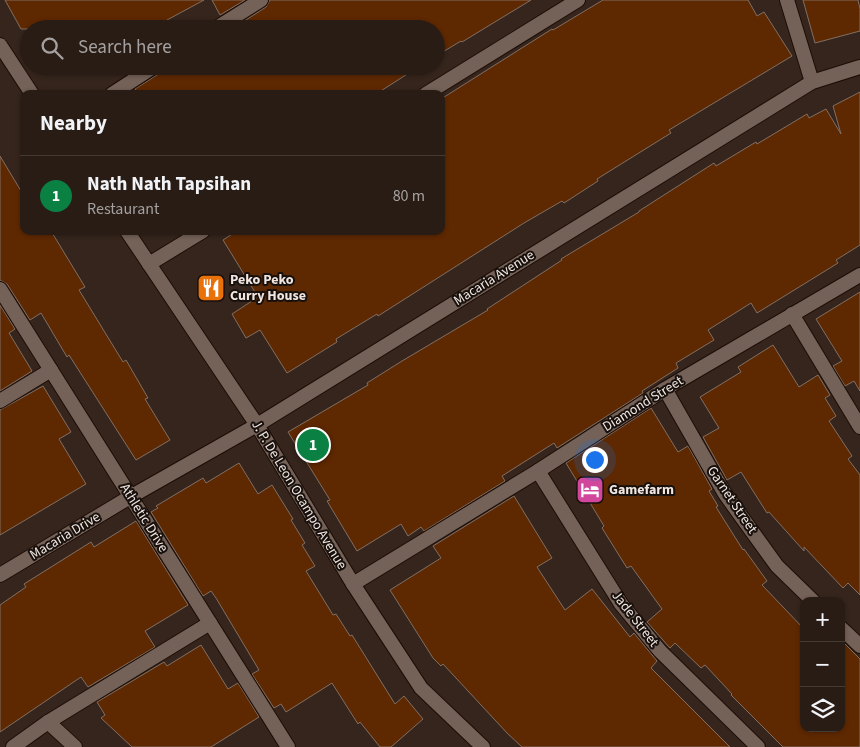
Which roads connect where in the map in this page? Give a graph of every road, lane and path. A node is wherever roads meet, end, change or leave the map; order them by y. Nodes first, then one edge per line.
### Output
1 (261, 0) edge
2 (578, 0) edge
3 (787, 0) edge
4 (229, 20) edge
5 (0, 45) edge
6 (860, 67) edge
7 (142, 75) edge
8 (812, 82) junction
9 (29, 90) edge
10 (118, 90) edge
11 (432, 90) edge
12 (129, 235) edge
13 (196, 235) edge
14 (149, 264) junction
15 (860, 275) edge
16 (0, 289) edge
17 (792, 314) junction
18 (51, 370) junction
19 (665, 389) junction
20 (0, 401) edge
21 (257, 425) junction
22 (860, 427) edge
23 (538, 471) junction
24 (130, 497) junction
25 (0, 574) edge
26 (353, 584) junction
27 (809, 597) edge
28 (210, 623) junction
29 (845, 632) edge
30 (860, 646) edge
31 (48, 722) junction
32 (12, 747) edge
33 (75, 747) edge
34 (288, 747) edge
35 (483, 747) edge
36 (758, 747) edge

1 - 4 street
2 - 11 street
3 - 8 street
5 - 9 street
6 - 8 street, Macaria Avenue
7 - 10 street
8 - 21 street, Macaria Avenue
12 - 14 street, J. P. De Leon Ocampo Avenue
13 - 14 street
14 - 21 street, J. P. De Leon Ocampo Avenue
15 - 17 street, Diamond Street
16 - 18 street, Athletic Drive
17 - 19 street, Diamond Street
17 - 22 street
18 - 20 street
18 - 24 street, Athletic Drive
19 - 23 street, Diamond Street
19 - 27 street, Garnet Street
21 - 24 street, Macaria Avenue
21 - 26 street, J. P. De Leon Ocampo Avenue
23 - 26 street, Diamond Street
23 - 36 street, Jade Street
24 - 25 street, Macaria Drive
24 - 28 street, Athletic Drive
26 - 35 street, J. P. De Leon Ocampo Avenue
28 - 31 street
28 - 34 street, Athletic Drive
29 - 30 street
31 - 32 street
31 - 33 street

